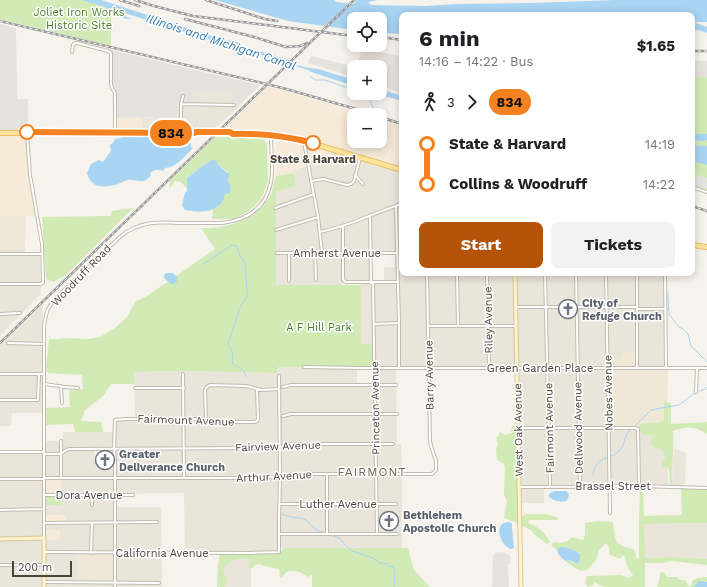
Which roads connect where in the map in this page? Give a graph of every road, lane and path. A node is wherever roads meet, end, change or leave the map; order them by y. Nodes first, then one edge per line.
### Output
1 (72, 52) dead end
2 (183, 96) dead end
3 (181, 104) junction
4 (234, 105) dead end
5 (0, 132) edge
6 (27, 132) junction
7 (115, 132) junction
8 (181, 133) junction
9 (271, 134) junction
10 (304, 141) junction
11 (360, 157) junction
12 (399, 169) edge
13 (355, 175) junction
14 (311, 181) junction
15 (363, 184) dead end
16 (695, 188) edge
17 (707, 192) edge
18 (314, 194) junction
19 (399, 205) edge
20 (396, 206) junction
21 (275, 208) dead end
22 (370, 216) junction
23 (318, 217) junction
24 (343, 226) junction
25 (276, 230) dead end
26 (320, 232) junction
27 (695, 245) edge
28 (707, 247) edge
29 (277, 253) dead end
30 (289, 253) junction
31 (315, 253) junction
32 (322, 253) junction
33 (342, 253) junction
34 (370, 253) junction
35 (398, 253) junction
36 (0, 254) edge
37 (42, 254) junction
38 (398, 266) joint
39 (427, 276) edge
40 (457, 276) edge
41 (487, 276) edge
42 (515, 276) edge
43 (545, 276) edge
44 (576, 276) edge
45 (606, 276) edge
46 (637, 276) edge
47 (666, 276) edge
48 (316, 280) dead end
49 (289, 281) dead end
50 (398, 282) junction
51 (372, 283) junction
52 (0, 284) edge
53 (516, 307) junction
54 (546, 307) junction
55 (576, 307) junction
56 (607, 307) junction
57 (637, 308) junction
58 (666, 309) junction
59 (0, 314) edge
60 (20, 314) dead end
61 (399, 323) junction
62 (374, 324) junction
63 (428, 326) junction
64 (458, 326) junction
65 (488, 326) junction
66 (516, 326) junction
67 (8, 343) dead end
68 (44, 344) junction
69 (304, 367) dead end
70 (374, 368) junction
71 (399, 368) junction
72 (429, 368) junction
73 (489, 368) junction
74 (517, 368) junction
75 (548, 368) junction
76 (577, 368) junction
77 (608, 368) junction
78 (637, 368) junction
79 (666, 368) junction
80 (696, 368) junction
81 (707, 368) edge
82 (0, 374) edge
83 (39, 374) junction
84 (44, 374) junction
85 (183, 374) dead end
86 (279, 376) dead end
87 (44, 384) junction
88 (374, 384) junction
89 (396, 385) dead end
90 (61, 386) junction
91 (282, 387) dead end
92 (78, 388) dead end
93 (135, 388) dead end
94 (184, 388) junction
95 (257, 389) junction
96 (279, 389) junction
97 (696, 392) dead end
98 (0, 400) edge
99 (62, 403) dead end
100 (375, 414) junction
101 (397, 414) dead end
102 (283, 416) dead end
103 (184, 419) junction
104 (206, 419) junction
105 (518, 428) junction
106 (548, 428) junction
107 (578, 428) junction
108 (608, 428) junction
109 (61, 442) dead end
110 (376, 444) junction
111 (393, 444) dead end
112 (114, 448) junction
113 (280, 448) junction
114 (184, 449) junction
115 (0, 452) edge
116 (44, 453) junction
117 (61, 454) junction
118 (376, 473) junction
119 (326, 474) junction
120 (432, 474) joint
121 (280, 477) junction
122 (44, 478) junction
123 (61, 478) junction
124 (115, 478) junction
125 (184, 478) junction
126 (0, 479) edge
127 (639, 486) junction
128 (520, 487) junction
129 (550, 487) junction
130 (580, 487) junction
131 (610, 487) junction
132 (707, 488) edge
133 (44, 495) junction
134 (92, 495) junction
135 (115, 495) junction
136 (133, 495) dead end
137 (279, 504) junction
138 (327, 504) junction
139 (376, 504) junction
140 (396, 504) dead end
141 (92, 505) dead end
142 (44, 509) junction
143 (0, 510) edge
144 (610, 513) dead end
145 (157, 522) dead end
146 (44, 523) junction
147 (92, 523) junction
148 (115, 523) junction
149 (327, 533) junction
150 (377, 533) junction
151 (279, 534) junction
152 (397, 534) dead end
153 (0, 538) edge
154 (44, 538) junction
155 (44, 552) junction
156 (115, 552) junction
157 (91, 553) junction
158 (44, 565) junction
159 (0, 566) edge
160 (44, 582) junction
161 (92, 582) junction
162 (115, 582) junction
163 (159, 583) dead end
164 (44, 587) edge
165 (92, 587) edge
166 (115, 587) edge
167 (521, 587) edge

1 - 7 street
2 - 3 street
3 - 4 street
3 - 8 street
5 - 6 main road
6 - 7 main road
6 - 37 street, Woodruff Road
7 - 8 main road
8 - 9 main road
9 - 10 main road
9 - 68 street, Woodruff Road
10 - 11 main road
10 - 14 street
11 - 12 main road
11 - 13 street
13 - 14 street
13 - 15 street
14 - 18 street
16 - 17 street
18 - 21 street
18 - 23 street
19 - 20 street
20 - 22 street
20 - 35 street
22 - 24 street
22 - 34 street, Princeton Avenue
23 - 25 street
23 - 26 street
24 - 26 street
24 - 33 street
26 - 32 street
27 - 28 main road
29 - 30 street, Amherst Avenue
30 - 31 street, Amherst Avenue
30 - 49 street
31 - 32 street, Amherst Avenue
31 - 48 street
32 - 33 street, Amherst Avenue
33 - 34 street, Amherst Avenue
33 - 51 street
34 - 35 street, Amherst Avenue
34 - 51 street, Princeton Avenue
35 - 38 street
36 - 37 street
37 - 52 street, Woodruff Road
38 - 50 street
39 - 63 street, Barry Avenue
40 - 64 street
41 - 65 street, Riley Avenue
42 - 53 street, West Oak Avenue
43 - 54 street, Fairmont Avenue
44 - 55 street, Dellwood Avenue
45 - 56 street, Nobes Avenue
46 - 57 street
47 - 58 street
50 - 51 street
50 - 61 street
51 - 62 street, Princeton Avenue
53 - 54 street
53 - 66 street, West Oak Avenue
54 - 55 street
54 - 75 street, Fairmont Avenue
55 - 56 street
55 - 76 street, Dellwood Avenue
56 - 57 street
56 - 77 street, Nobes Avenue
57 - 58 street
57 - 78 street
58 - 79 street
59 - 60 street
61 - 62 street
61 - 71 street
62 - 70 street, Princeton Avenue
63 - 64 street
63 - 72 street, Barry Avenue
64 - 65 street
65 - 66 street
65 - 73 street, Riley Avenue
66 - 74 street, West Oak Avenue
67 - 68 street
68 - 84 street, Woodruff Road
69 - 70 street, Green Garden Place
70 - 71 street, Green Garden Place
70 - 88 street, Princeton Avenue
71 - 72 street, Green Garden Place
72 - 73 street, Green Garden Place
72 - 120 street, Barry Avenue
73 - 74 street, Green Garden Place
74 - 75 street, Green Garden Place
74 - 105 street, West Oak Avenue
75 - 76 street, Green Garden Place
75 - 106 street, Fairmont Avenue
76 - 77 street, Green Garden Place
76 - 107 street, Dellwood Avenue
77 - 78 street, Green Garden Place
77 - 108 street, Nobes Avenue
78 - 79 street, Green Garden Place
79 - 80 street, Green Garden Place
80 - 81 street, Green Garden Place
80 - 97 street
82 - 83 street
83 - 84 street
83 - 98 street
84 - 87 street, Woodruff Road
85 - 94 street
86 - 96 street
87 - 90 street
87 - 116 street, Woodruff Road
88 - 89 street
88 - 91 street
88 - 100 street, Princeton Avenue
90 - 92 street
90 - 99 street
93 - 94 street
94 - 103 street
95 - 96 street
95 - 104 street, Fairmount Avenue
95 - 104 street
96 - 113 street
100 - 101 street
100 - 102 street
100 - 110 street, Princeton Avenue
103 - 104 street, Fairmount Avenue
103 - 112 street, Fairmount Avenue
103 - 114 street
105 - 106 street
105 - 128 street, West Oak Avenue
106 - 107 street
106 - 129 street, Fairmont Avenue
107 - 108 street
107 - 130 street, Dellwood Avenue
108 - 127 street
108 - 131 street, Nobes Avenue
109 - 117 street
110 - 111 street, Fairview Avenue
110 - 113 street, Fairview Avenue
110 - 118 street, Princeton Avenue
112 - 114 street, Fairview Avenue
112 - 117 street, Fairview Avenue
112 - 124 street
113 - 114 street, Fairview Avenue
113 - 121 street
114 - 125 street
115 - 116 street, Fairview Avenue
116 - 117 street, Fairview Avenue
116 - 122 street, Woodruff Road
117 - 123 street
118 - 119 street, Arthur Avenue
118 - 120 street, Arthur Avenue
118 - 139 street, Princeton Avenue
119 - 121 street, Arthur Avenue
119 - 138 street
121 - 125 street, Arthur Avenue
121 - 137 street
122 - 123 street, Arthur Avenue
122 - 126 street, Arthur Avenue
122 - 133 street, Woodruff Road
123 - 124 street, Arthur Avenue
124 - 125 street, Arthur Avenue
124 - 135 street
127 - 131 street, Brassel Street
127 - 132 street, Brassel Street
128 - 129 street, Brassel Street
128 - 167 street, West Oak Avenue
129 - 130 street, Brassel Street
130 - 131 street, Brassel Street
131 - 144 street, Nobes Avenue
133 - 134 street, Dora Avenue
133 - 142 street, Woodruff Road
134 - 135 street, Dora Avenue
134 - 141 street
135 - 136 street, Dora Avenue
135 - 148 street
137 - 138 street, Luther Avenue
137 - 151 street
138 - 139 street, Luther Avenue
138 - 149 street
139 - 140 street, Luther Avenue
139 - 150 street, Princeton Avenue
142 - 143 street
142 - 146 street, Woodruff Road
145 - 148 street
146 - 147 street
146 - 154 street, Woodruff Road
147 - 148 street
147 - 157 street
148 - 156 street
149 - 150 street
149 - 151 street
150 - 152 street
151 - 156 street, California Avenue
153 - 154 street
154 - 155 street, Woodruff Road
155 - 157 street, California Avenue
155 - 158 street, Woodruff Road
156 - 157 street, California Avenue
156 - 162 street
158 - 159 street
158 - 160 street, Woodruff Road
160 - 161 street
160 - 164 street, Woodruff Road
161 - 162 street
161 - 165 street
162 - 163 street
162 - 166 street

